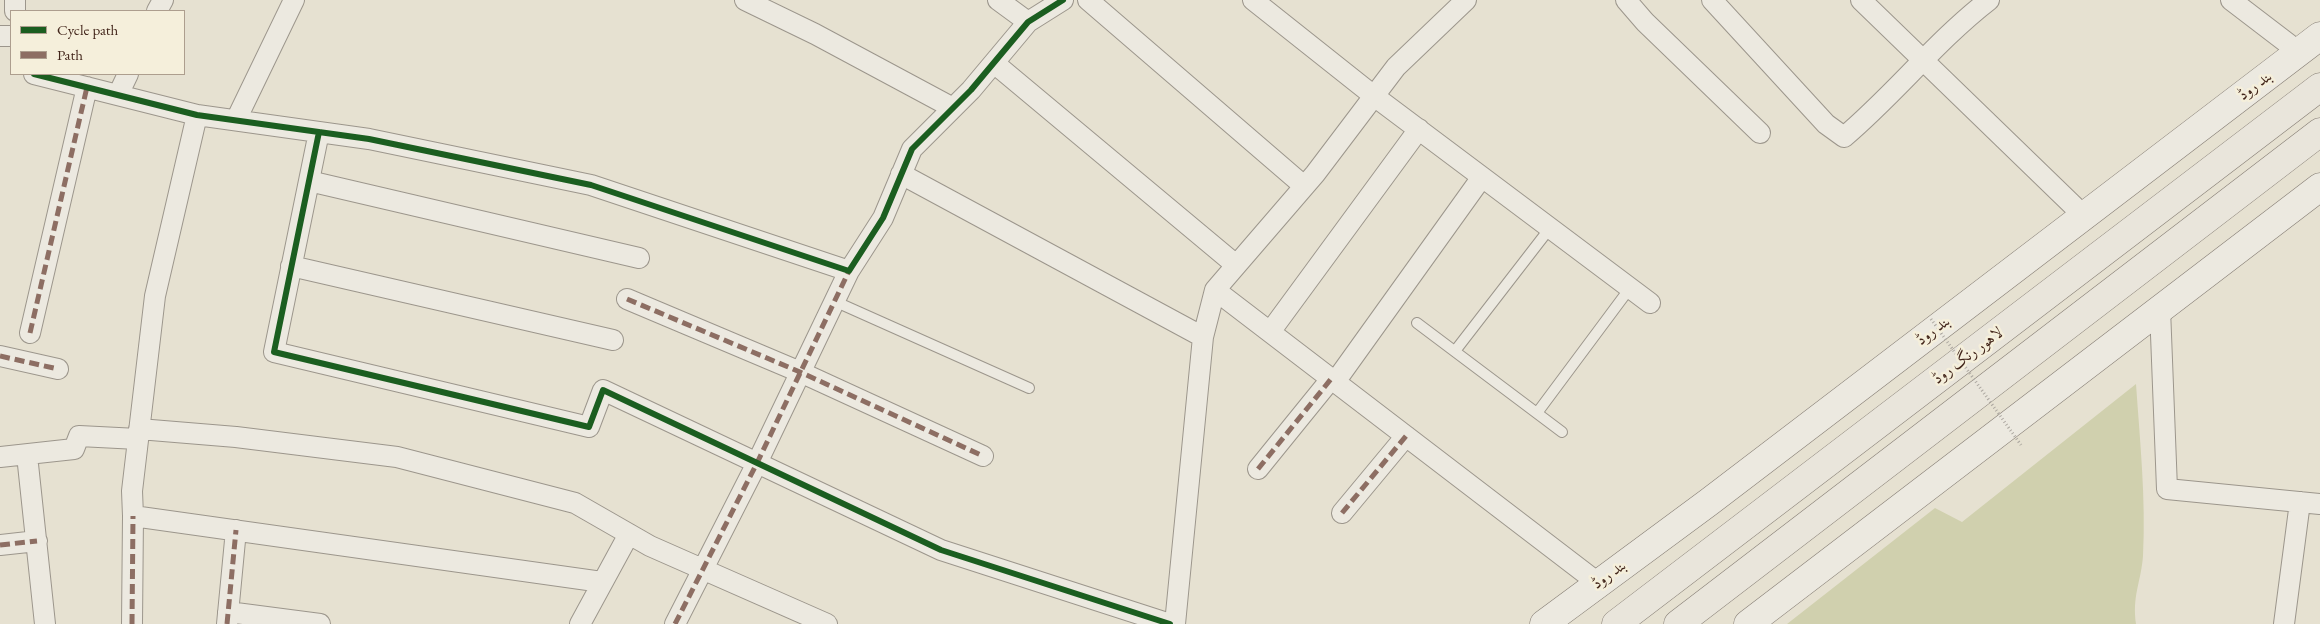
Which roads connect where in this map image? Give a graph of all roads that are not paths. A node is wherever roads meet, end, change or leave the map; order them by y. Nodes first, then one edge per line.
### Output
1 (294, 0) edge
2 (745, 0) edge
3 (998, 0) edge
4 (1063, 0) edge
5 (1088, 0) edge
6 (1252, 0) edge
7 (1466, 0) edge
8 (1626, 0) edge
9 (1712, 0) edge
10 (1861, 0) edge
11 (1989, 0) edge
12 (2230, 0) edge
13 (1028, 22) junction
14 (2309, 44) edge
15 (1923, 60) junction
16 (994, 63) junction
17 (38, 75) edge
18 (128, 75) edge
19 (87, 87) junction
20 (2320, 87) edge
21 (118, 95) junction
22 (1374, 96) junction
23 (953, 108) junction
24 (197, 115) junction
25 (236, 120) junction
26 (1419, 130) junction
27 (319, 132) junction
28 (2320, 132) edge
29 (1760, 133) dead end
30 (902, 174) junction
31 (1482, 177) junction
32 (309, 181) junction
33 (1304, 186) junction
34 (2320, 187) edge
35 (2084, 216) junction
36 (1550, 228) junction
37 (639, 258) dead end
38 (1236, 265) junction
39 (291, 266) junction
40 (849, 271) junction
41 (1630, 288) junction
42 (1215, 290) junction
43 (627, 299) dead end
44 (834, 301) junction
45 (1650, 303) dead end
46 (2160, 308) junction
47 (1417, 323) dead end
48 (1270, 332) junction
49 (30, 333) dead end
50 (1203, 337) junction
51 (613, 340) dead end
52 (1455, 351) junction
53 (0, 356) edge
54 (58, 369) dead end
55 (800, 372) junction
56 (1333, 380) junction
57 (1029, 388) dead end
58 (1537, 413) junction
59 (1562, 432) dead end
60 (139, 434) junction
61 (1406, 436) junction
62 (27, 454) junction
63 (983, 456) dead end
64 (0, 458) edge
65 (757, 463) junction
66 (1258, 469) dead end
67 (2300, 502) junction
68 (2320, 504) edge
69 (1342, 513) dead end
70 (132, 516) junction
71 (236, 530) junction
72 (629, 534) junction
73 (36, 541) junction
74 (0, 545) edge
75 (703, 569) junction
76 (602, 582) junction
77 (1598, 583) junction
78 (227, 618) edge
79 (46, 624) edge
80 (132, 624) edge
81 (320, 624) edge
82 (580, 624) edge
83 (675, 624) edge
84 (827, 624) edge
85 (1170, 624) edge
86 (1175, 624) edge
87 (1544, 624) edge
88 (1616, 624) edge
89 (1678, 624) edge
90 (1748, 624) edge
91 (2284, 624) edge

1 - 25 street
2 - 23 street
3 - 13 street
4 - 13 street
5 - 33 street
6 - 22 street
7 - 22 street
8 - 29 street
9 - 15 street
10 - 15 street
11 - 15 street
12 - 14 street
13 - 16 street
14 - 35 main road, بند روڈ
15 - 35 street
16 - 23 street
16 - 38 street
17 - 19 street
18 - 21 street
19 - 21 street
19 - 49 street
20 - 88 highway, لاہور رنگ روڈ
21 - 24 street
22 - 26 street
22 - 33 street
23 - 30 street
24 - 25 street
24 - 60 street
25 - 27 street
26 - 31 street
26 - 48 street
27 - 32 street
27 - 40 street
28 - 89 highway
30 - 40 street
30 - 50 street
31 - 36 street
31 - 56 street
32 - 37 street
32 - 39 street
33 - 38 street
34 - 46 main road
35 - 77 main road, بند روڈ
36 - 41 street
36 - 52 lane
38 - 42 street
39 - 51 street
39 - 65 street
40 - 44 street
41 - 45 street
41 - 58 lane
42 - 48 street
42 - 50 street
43 - 55 street
44 - 55 street
44 - 57 lane
46 - 67 street
46 - 90 main road
47 - 52 lane
48 - 56 street
50 - 86 street
52 - 58 lane
53 - 54 street
55 - 63 street
55 - 65 street
56 - 61 street
56 - 66 street
58 - 59 lane
60 - 62 street
60 - 70 street
60 - 72 street
61 - 69 street
61 - 77 street
62 - 64 street
62 - 73 street
65 - 75 street
65 - 85 street
67 - 68 street
67 - 91 street
70 - 71 street
70 - 80 street
71 - 76 street
71 - 78 street
72 - 75 street
72 - 76 street
73 - 74 street
73 - 79 street
75 - 83 street
75 - 84 street
76 - 82 street
77 - 87 main road, بند روڈ
78 - 81 street

